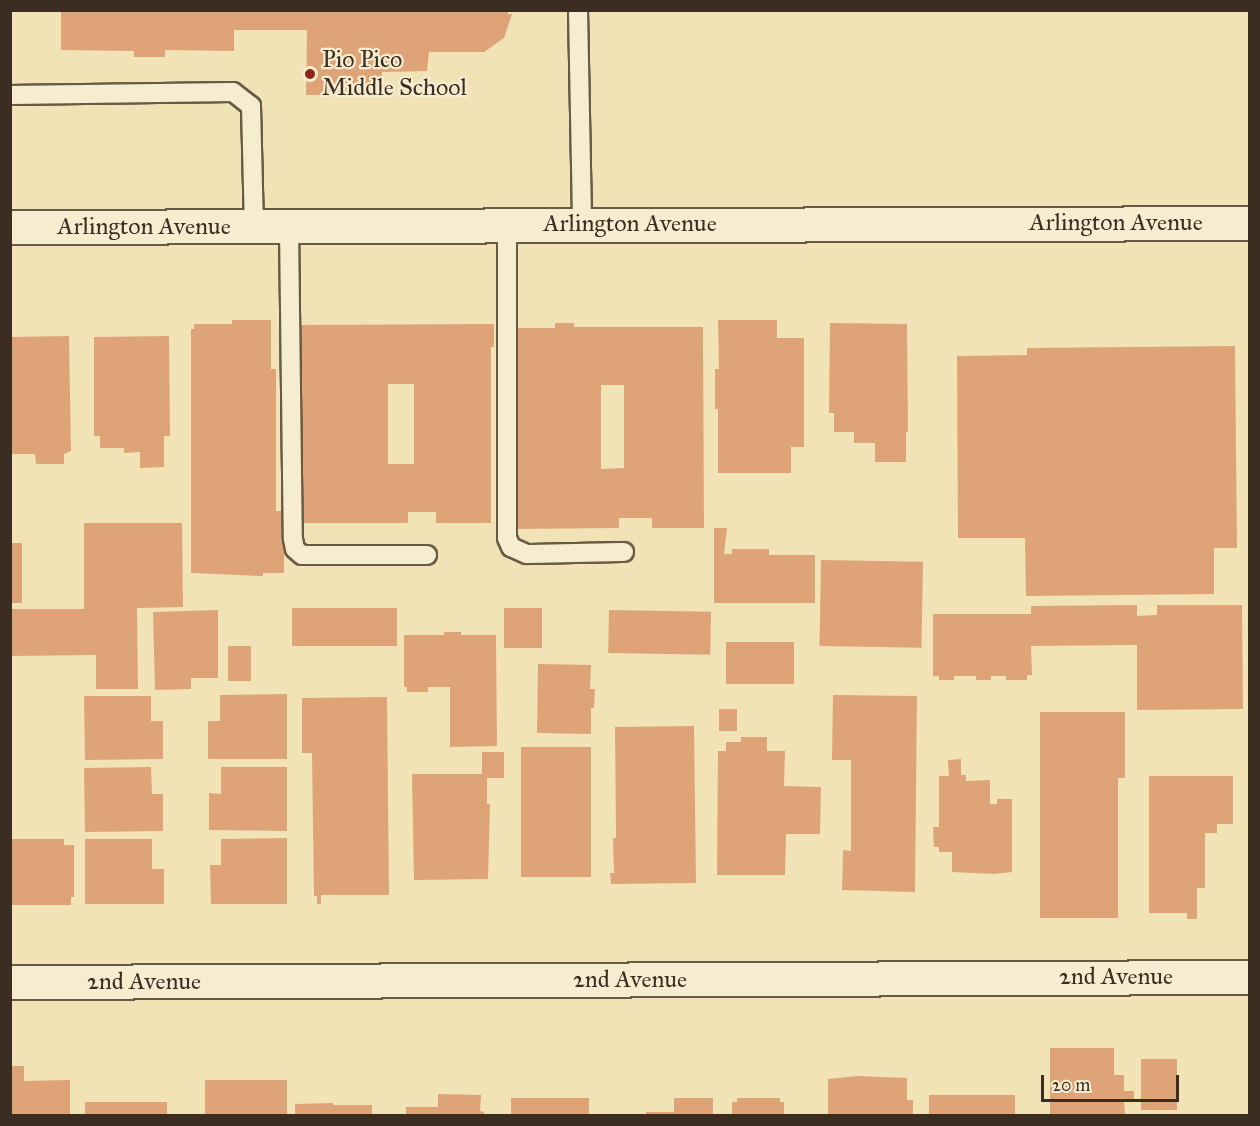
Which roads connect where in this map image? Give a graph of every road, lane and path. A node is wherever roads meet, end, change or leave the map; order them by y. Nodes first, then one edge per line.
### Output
1 (578, 10) edge
2 (10, 95) edge
3 (1250, 223) edge
4 (507, 224) junction
5 (582, 224) junction
6 (10, 227) edge
7 (254, 227) junction
8 (289, 227) junction
9 (624, 552) dead end
10 (428, 555) dead end
11 (1250, 977) edge
12 (10, 982) edge

1 - 5 lane
2 - 7 lane
3 - 5 main road, Arlington Avenue
4 - 5 main road, Arlington Avenue
4 - 8 main road, Arlington Avenue
4 - 9 lane
6 - 7 main road, Arlington Avenue
7 - 8 main road, Arlington Avenue
8 - 10 lane
11 - 12 main road, 2nd Avenue

